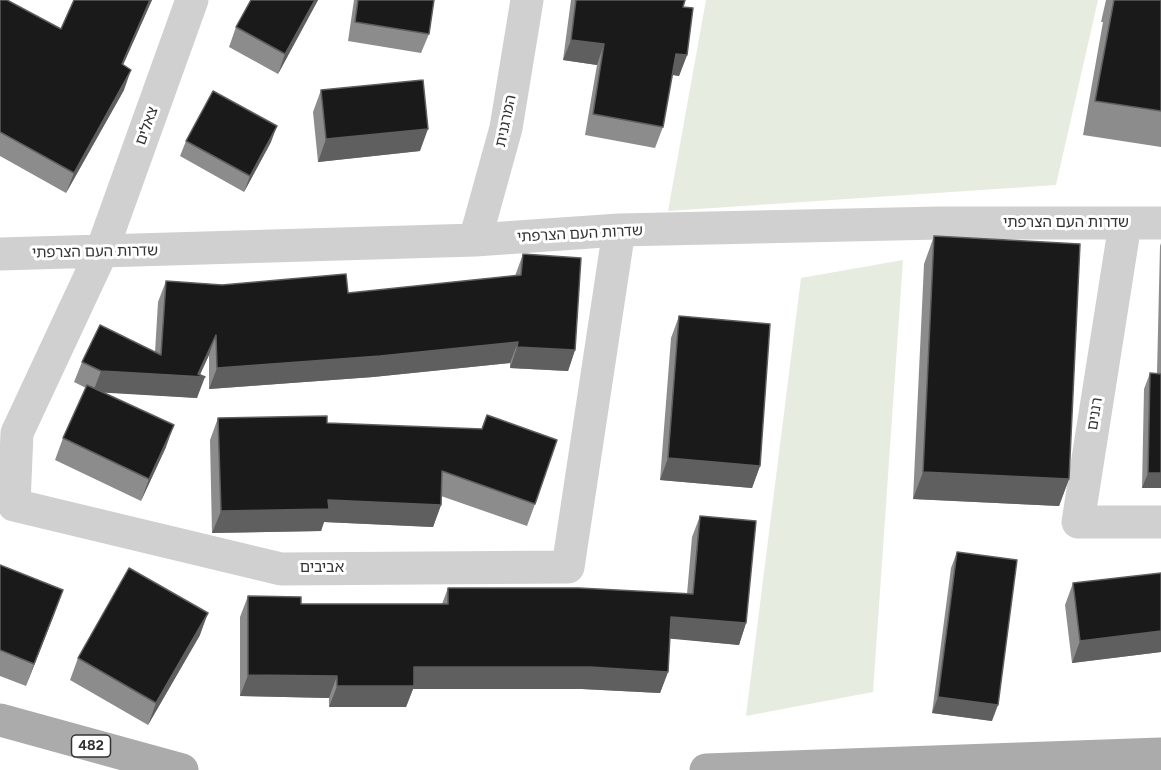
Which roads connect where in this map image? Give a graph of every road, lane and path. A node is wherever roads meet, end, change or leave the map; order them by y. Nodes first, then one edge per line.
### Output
1 (192, 0) edge
2 (527, 0) edge
3 (1161, 223) edge
4 (1125, 224) junction
5 (619, 230) junction
6 (475, 240) junction
7 (101, 253) junction
8 (0, 254) edge
9 (1161, 522) edge
10 (0, 720) edge
11 (1161, 754) edge
12 (182, 770) edge
13 (706, 770) edge

1 - 7 street, צאלים
2 - 6 street, המרגנית
3 - 4 street, שדרות העם הצרפתי
4 - 5 street, שדרות העם הצרפתי
4 - 9 street, רננים
5 - 6 street, שדרות העם הצרפתי
5 - 7 street, אביבים
6 - 7 street, שדרות העם הצרפתי
7 - 8 street, שדרות העם הצרפתי
10 - 12 main road, 482
11 - 13 main road

